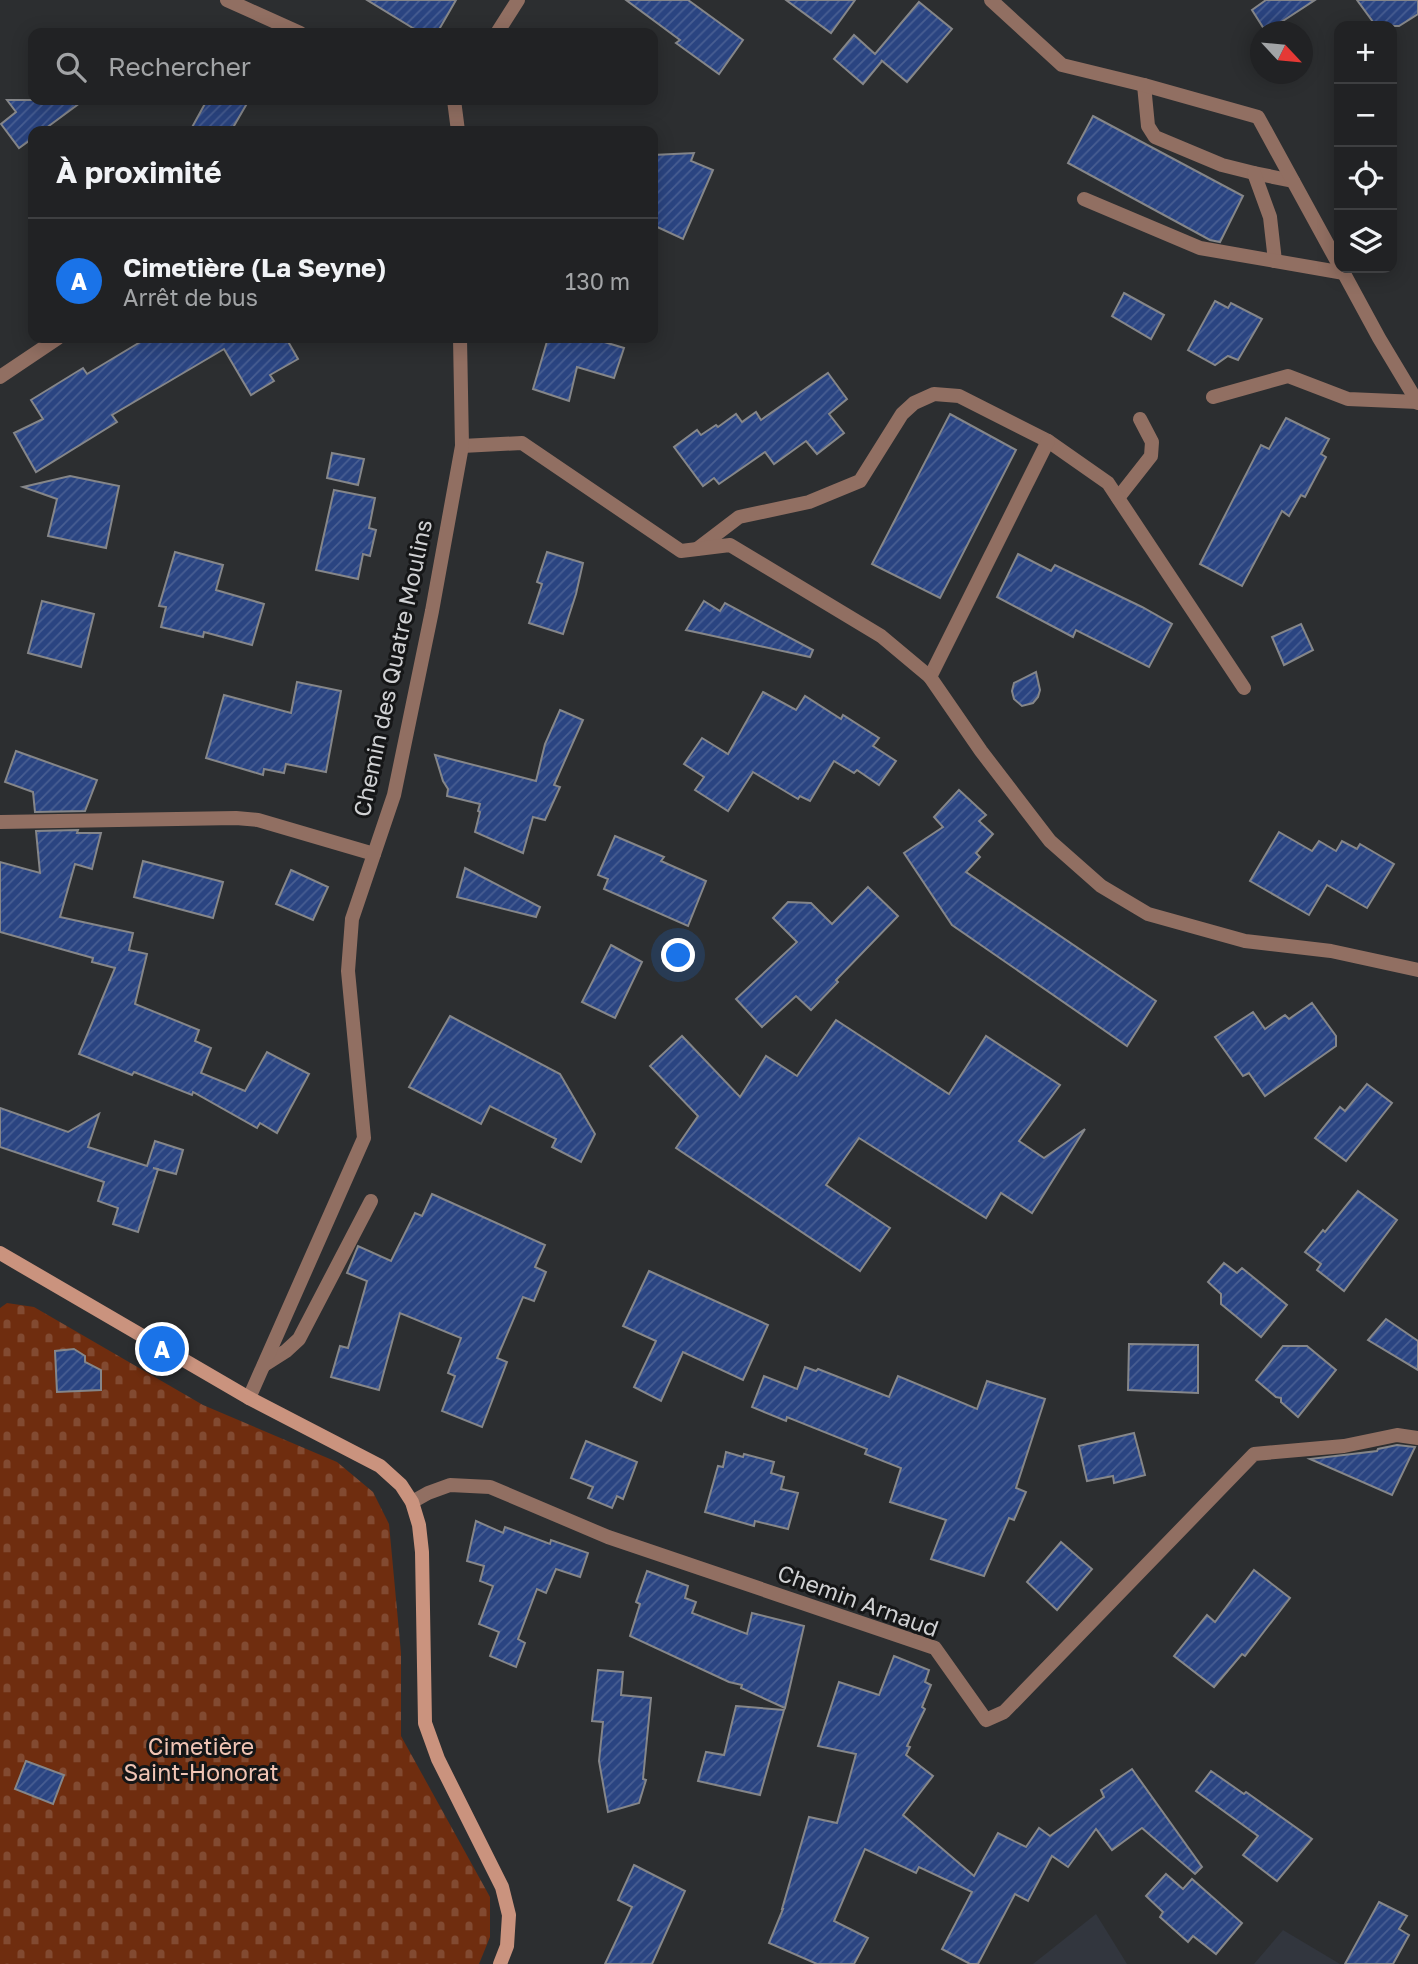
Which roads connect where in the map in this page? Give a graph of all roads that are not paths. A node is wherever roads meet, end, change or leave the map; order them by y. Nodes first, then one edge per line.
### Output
1 (227, 0) edge
2 (518, 0) edge
3 (991, 0) edge
4 (289, 28) edge
5 (500, 28) edge
6 (1144, 85) junction
7 (454, 105) edge
8 (457, 126) edge
9 (1254, 173) junction
10 (1293, 181) junction
11 (1084, 199) dead end
12 (1334, 256) edge
13 (1275, 261) junction
14 (1334, 268) edge
15 (1343, 273) edge
16 (51, 343) edge
17 (460, 343) edge
18 (0, 377) edge
19 (1213, 397) dead end
20 (1418, 402) edge
21 (1140, 419) dead end
22 (1048, 441) junction
23 (462, 446) junction
24 (1118, 498) junction
25 (697, 548) junction
26 (930, 677) junction
27 (1244, 688) dead end
28 (0, 822) edge
29 (374, 854) junction
30 (1418, 970) edge
31 (371, 1201) dead end
32 (0, 1253) edge
33 (264, 1365) junction
34 (249, 1398) junction
35 (1418, 1438) edge
36 (412, 1502) junction
37 (500, 1964) edge

1 - 4 street
2 - 5 street
3 - 6 street
6 - 9 street
6 - 10 street
7 - 8 street
9 - 10 street
9 - 13 street
10 - 12 street
11 - 13 street
13 - 14 street
15 - 20 street
16 - 18 street
17 - 23 street, Chemin des Quatre Moulins
19 - 20 street
21 - 24 street
22 - 24 street
22 - 25 street
22 - 26 street
23 - 25 street
23 - 29 street, Chemin des Quatre Moulins
24 - 27 street
25 - 26 street
26 - 30 street
28 - 29 street
29 - 33 street, Chemin des Quatre Moulins
31 - 33 street
32 - 34 street
33 - 34 street, Chemin des Quatre Moulins
34 - 36 street
35 - 36 street, Chemin Arnaud
36 - 37 street

